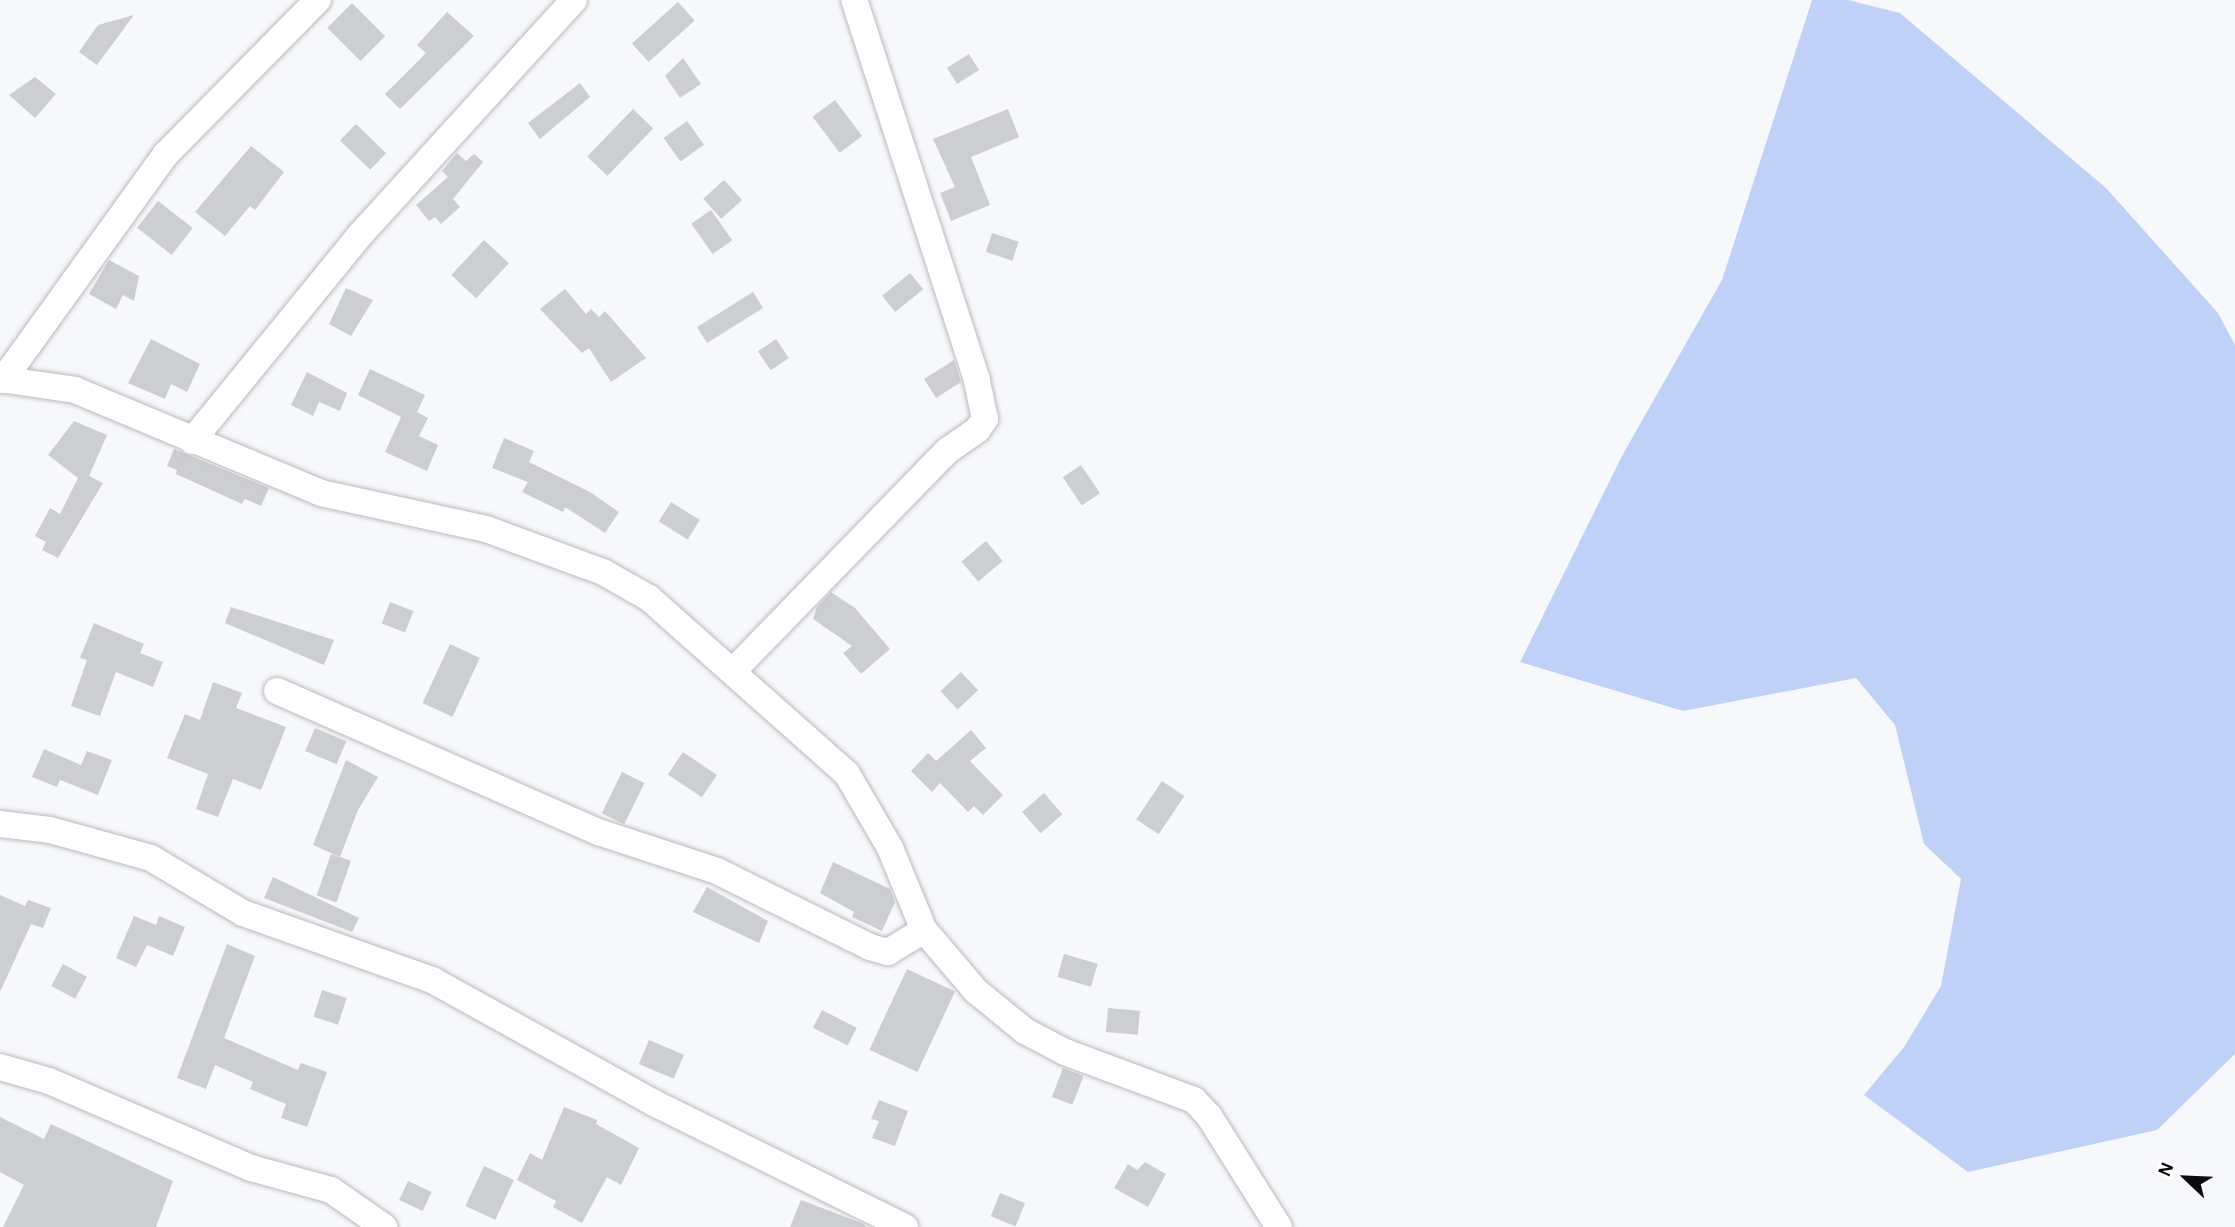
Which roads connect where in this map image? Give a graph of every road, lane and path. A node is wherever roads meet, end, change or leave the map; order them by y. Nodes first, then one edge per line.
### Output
1 (318, 0) edge
2 (574, 0) edge
3 (854, 0) edge
4 (1, 380) edge
5 (192, 440) junction
6 (734, 670) junction
7 (277, 691) dead end
8 (0, 824) edge
9 (924, 930) junction
10 (0, 1067) edge
11 (384, 1227) edge
12 (905, 1227) edge
13 (1279, 1227) edge

1 - 4 street
2 - 5 street
3 - 6 street
4 - 5 street
5 - 6 street
6 - 9 street
7 - 9 street
8 - 12 street
9 - 13 street
10 - 11 street

